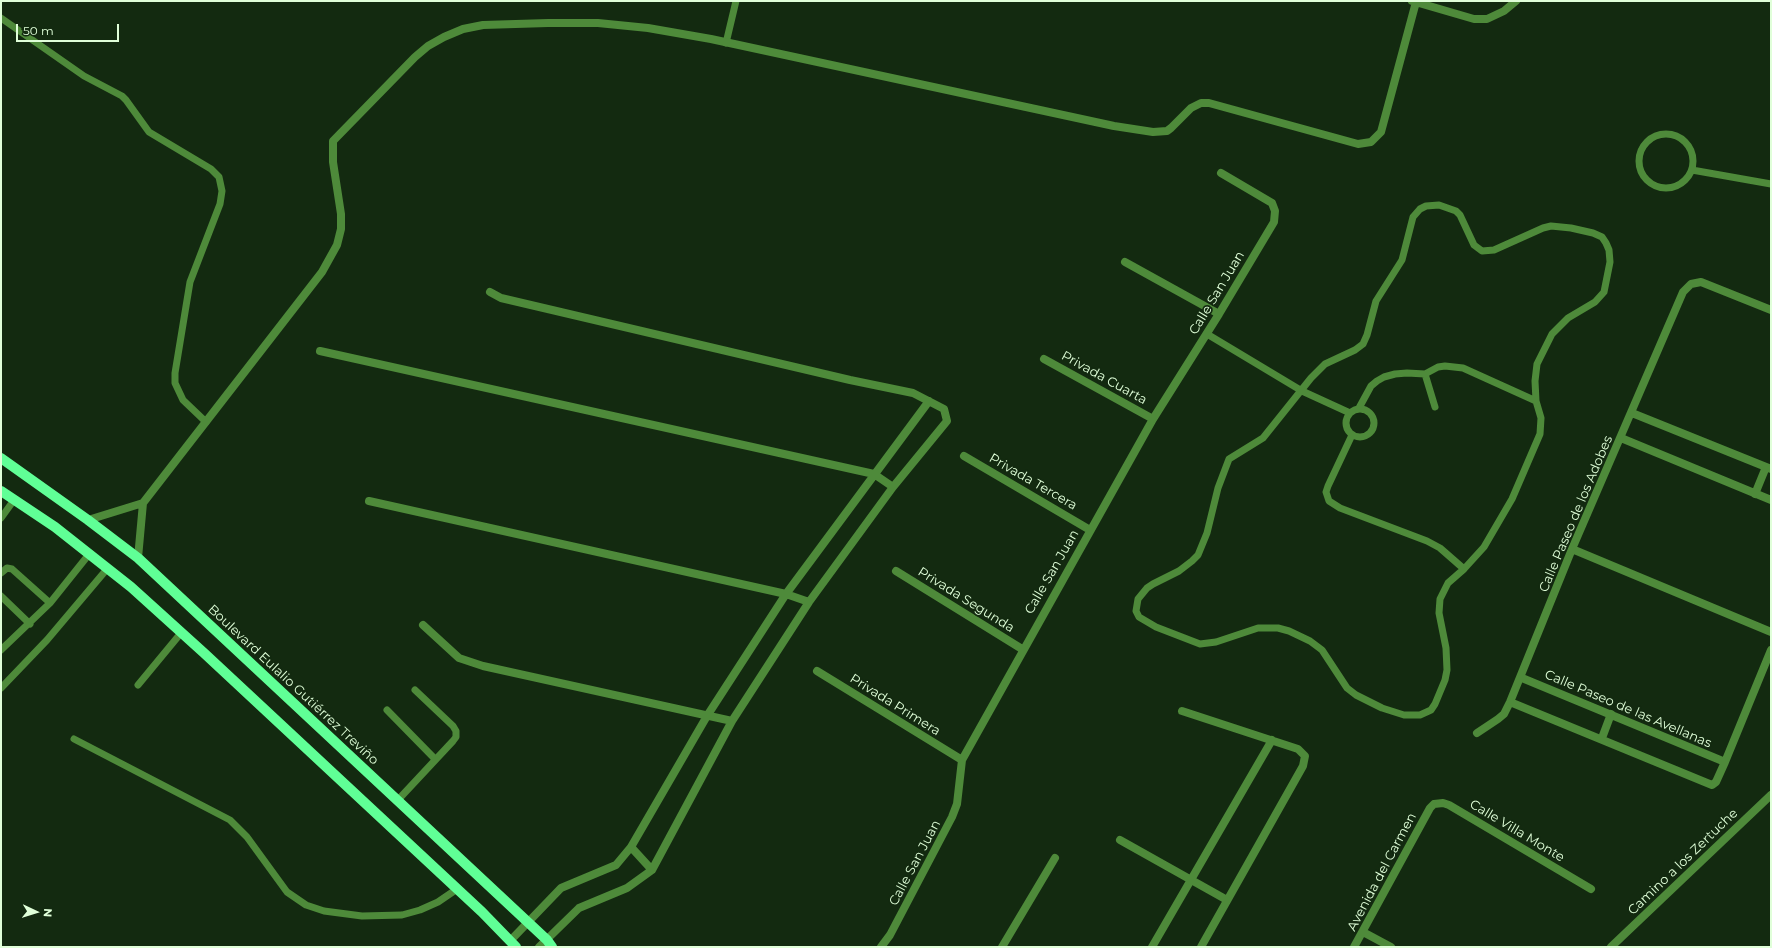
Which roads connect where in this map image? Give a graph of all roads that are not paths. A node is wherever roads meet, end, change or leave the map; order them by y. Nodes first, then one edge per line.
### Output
1 (736, 1) edge
2 (1516, 1) edge
3 (1414, 2) edge
4 (1, 18) edge
5 (726, 43) junction
6 (1692, 170) junction
7 (1221, 172) dead end
8 (1771, 184) edge
9 (1125, 262) dead end
10 (490, 292) dead end
11 (1771, 310) edge
12 (1219, 314) junction
13 (1206, 334) junction
14 (320, 351) dead end
15 (1044, 359) dead end
16 (1425, 374) junction
17 (1302, 391) junction
18 (929, 401) junction
19 (1536, 401) junction
20 (1435, 407) dead end
21 (1359, 408) junction
22 (1350, 413) junction
23 (1632, 413) junction
24 (1153, 419) junction
25 (206, 422) junction
26 (1352, 435) junction
27 (1621, 438) junction
28 (964, 456) dead end
29 (1, 458) edge
30 (1769, 468) edge
31 (874, 474) junction
32 (892, 487) junction
33 (1, 491) edge
34 (1756, 494) junction
35 (14, 500) junction
36 (1771, 500) edge
37 (369, 501) dead end
38 (143, 503) junction
39 (1, 518) edge
40 (88, 520) junction
41 (1090, 530) junction
42 (1572, 549) junction
43 (90, 553) junction
44 (138, 558) junction
45 (107, 569) junction
46 (1464, 569) junction
47 (896, 571) dead end
48 (1, 573) edge
49 (786, 594) junction
50 (1, 596) edge
51 (809, 602) junction
52 (50, 603) junction
53 (30, 624) junction
54 (424, 625) dead end
55 (1771, 632) edge
56 (181, 633) junction
57 (1022, 649) junction
58 (1, 650) edge
59 (1771, 650) edge
60 (817, 671) dead end
61 (1522, 678) junction
62 (138, 685) dead end
63 (1, 688) edge
64 (415, 690) dead end
65 (1510, 702) junction
66 (387, 710) dead end
67 (1182, 711) dead end
68 (1611, 714) junction
69 (707, 716) junction
70 (732, 721) junction
71 (1477, 733) dead end
72 (1602, 738) junction
73 (74, 739) dead end
74 (1272, 740) junction
75 (435, 759) junction
76 (962, 760) junction
77 (1725, 762) junction
78 (1771, 795) edge
79 (397, 801) junction
80 (1430, 808) joint
81 (1120, 840) dead end
82 (631, 847) junction
83 (1055, 858) dead end
84 (652, 870) junction
85 (1191, 880) junction
86 (457, 889) junction
87 (1591, 889) dead end
88 (1227, 900) junction
89 (528, 922) junction
90 (1363, 932) junction
91 (550, 943) edge
92 (513, 944) edge
93 (539, 947) edge
94 (881, 947) edge
95 (1002, 947) edge
96 (1152, 947) edge
97 (1201, 947) edge
98 (1354, 947) edge
99 (1391, 947) edge
100 (1611, 947) edge

1 - 5 lane
2 - 3 street
3 - 5 street
4 - 25 lane
5 - 25 street
6 - 6 lane
6 - 8 lane
7 - 12 street, Calle San Juan
9 - 12 street
10 - 18 street
11 - 23 street, Calle Paseo de los Adobes
12 - 13 street, Calle San Juan
13 - 17 lane
13 - 24 street, Calle San Juan
14 - 31 street
15 - 24 street, Privada Cuarta
16 - 19 lane
16 - 20 lane
16 - 21 lane
17 - 19 lane
17 - 22 lane
17 - 46 lane
18 - 31 street
18 - 32 street
19 - 46 lane
21 - 22 lane
21 - 26 lane
22 - 26 lane
23 - 27 street, Calle Paseo de los Adobes
23 - 30 street
24 - 41 street, Calle San Juan
25 - 38 street
26 - 46 lane
27 - 34 street
27 - 42 street, Calle Paseo de los Adobes
28 - 41 street, Privada Tercera
29 - 40 main road, Boulevard Eulalio Gutiérrez Treviño
30 - 34 street
31 - 32 street
31 - 49 street
32 - 51 street
33 - 35 main road
34 - 36 street
35 - 39 lane
35 - 43 main road
37 - 49 street
38 - 40 street
38 - 44 street
40 - 44 main road, Boulevard Eulalio Gutiérrez Treviño
41 - 57 street, Calle San Juan
42 - 55 street
42 - 61 street, Calle Paseo de los Adobes
43 - 45 main road
43 - 52 lane
44 - 79 main road, Boulevard Eulalio Gutiérrez Treviño
45 - 56 main road
45 - 63 lane
47 - 57 street, Privada Segunda
48 - 52 lane
49 - 51 street
49 - 69 street
50 - 53 lane
51 - 70 street
52 - 53 lane
53 - 58 lane
54 - 69 street
56 - 62 lane
56 - 86 main road
57 - 76 street, Calle San Juan
59 - 77 street
60 - 76 street, Privada Primera
61 - 65 street, Calle Paseo de los Adobes
61 - 68 street, Calle Paseo de las Avellanas
64 - 75 lane
65 - 71 street, Calle Paseo de los Adobes
65 - 72 street
66 - 75 lane
67 - 74 street
68 - 72 street
68 - 77 street, Calle Paseo de las Avellanas
69 - 70 street
69 - 82 street
70 - 84 street
72 - 77 street
73 - 86 lane
74 - 85 street
74 - 88 street
75 - 79 lane
76 - 94 street, Calle San Juan
78 - 100 street, Camino a los Zertuche
79 - 89 main road, Boulevard Eulalio Gutiérrez Treviño
80 - 87 street, Calle Villa Monte
80 - 90 street, Avenida del Carmen
81 - 85 street
82 - 84 street
82 - 89 street
83 - 95 street
84 - 91 street
85 - 88 street
85 - 96 street
86 - 92 main road
88 - 97 street
89 - 91 main road, Boulevard Eulalio Gutiérrez Treviño
89 - 92 street
90 - 98 street, Avenida del Carmen
90 - 99 street
91 - 93 street

